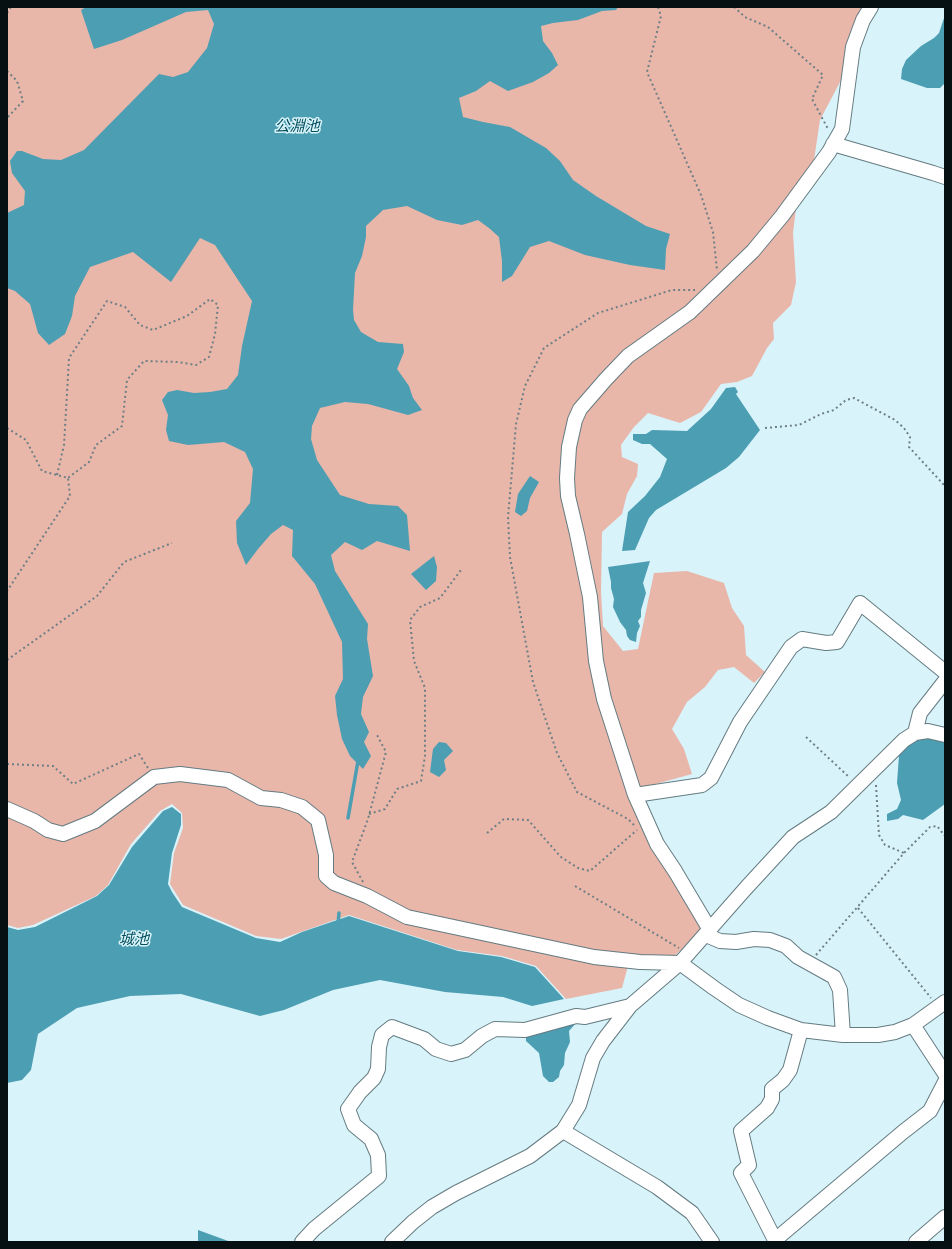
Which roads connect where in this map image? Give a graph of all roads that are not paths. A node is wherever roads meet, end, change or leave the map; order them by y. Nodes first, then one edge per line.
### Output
1 (871, 7) edge
2 (833, 144) junction
3 (945, 177) edge
4 (945, 672) edge
5 (945, 681) edge
6 (914, 733) junction
7 (945, 736) edge
8 (635, 795) junction
9 (7, 810) edge
10 (708, 932) junction
11 (684, 958) junction
12 (942, 1005) edge
13 (630, 1006) junction
14 (913, 1025) junction
15 (801, 1030) junction
16 (843, 1035) junction
17 (945, 1074) edge
18 (945, 1082) edge
19 (563, 1131) junction
20 (945, 1217) edge
21 (775, 1241) edge
22 (302, 1242) edge
23 (392, 1242) edge
24 (712, 1242) edge
25 (916, 1242) edge

1 - 2 street
2 - 3 street
2 - 8 street
4 - 8 street
5 - 6 street
6 - 7 street
6 - 10 street
8 - 10 street
9 - 11 street
10 - 11 street
10 - 16 street
11 - 13 street
11 - 15 street
12 - 14 street
13 - 19 street
13 - 22 street
14 - 16 street
14 - 17 street
15 - 16 street
15 - 21 street
18 - 21 street
19 - 23 street
19 - 24 street
20 - 25 street

